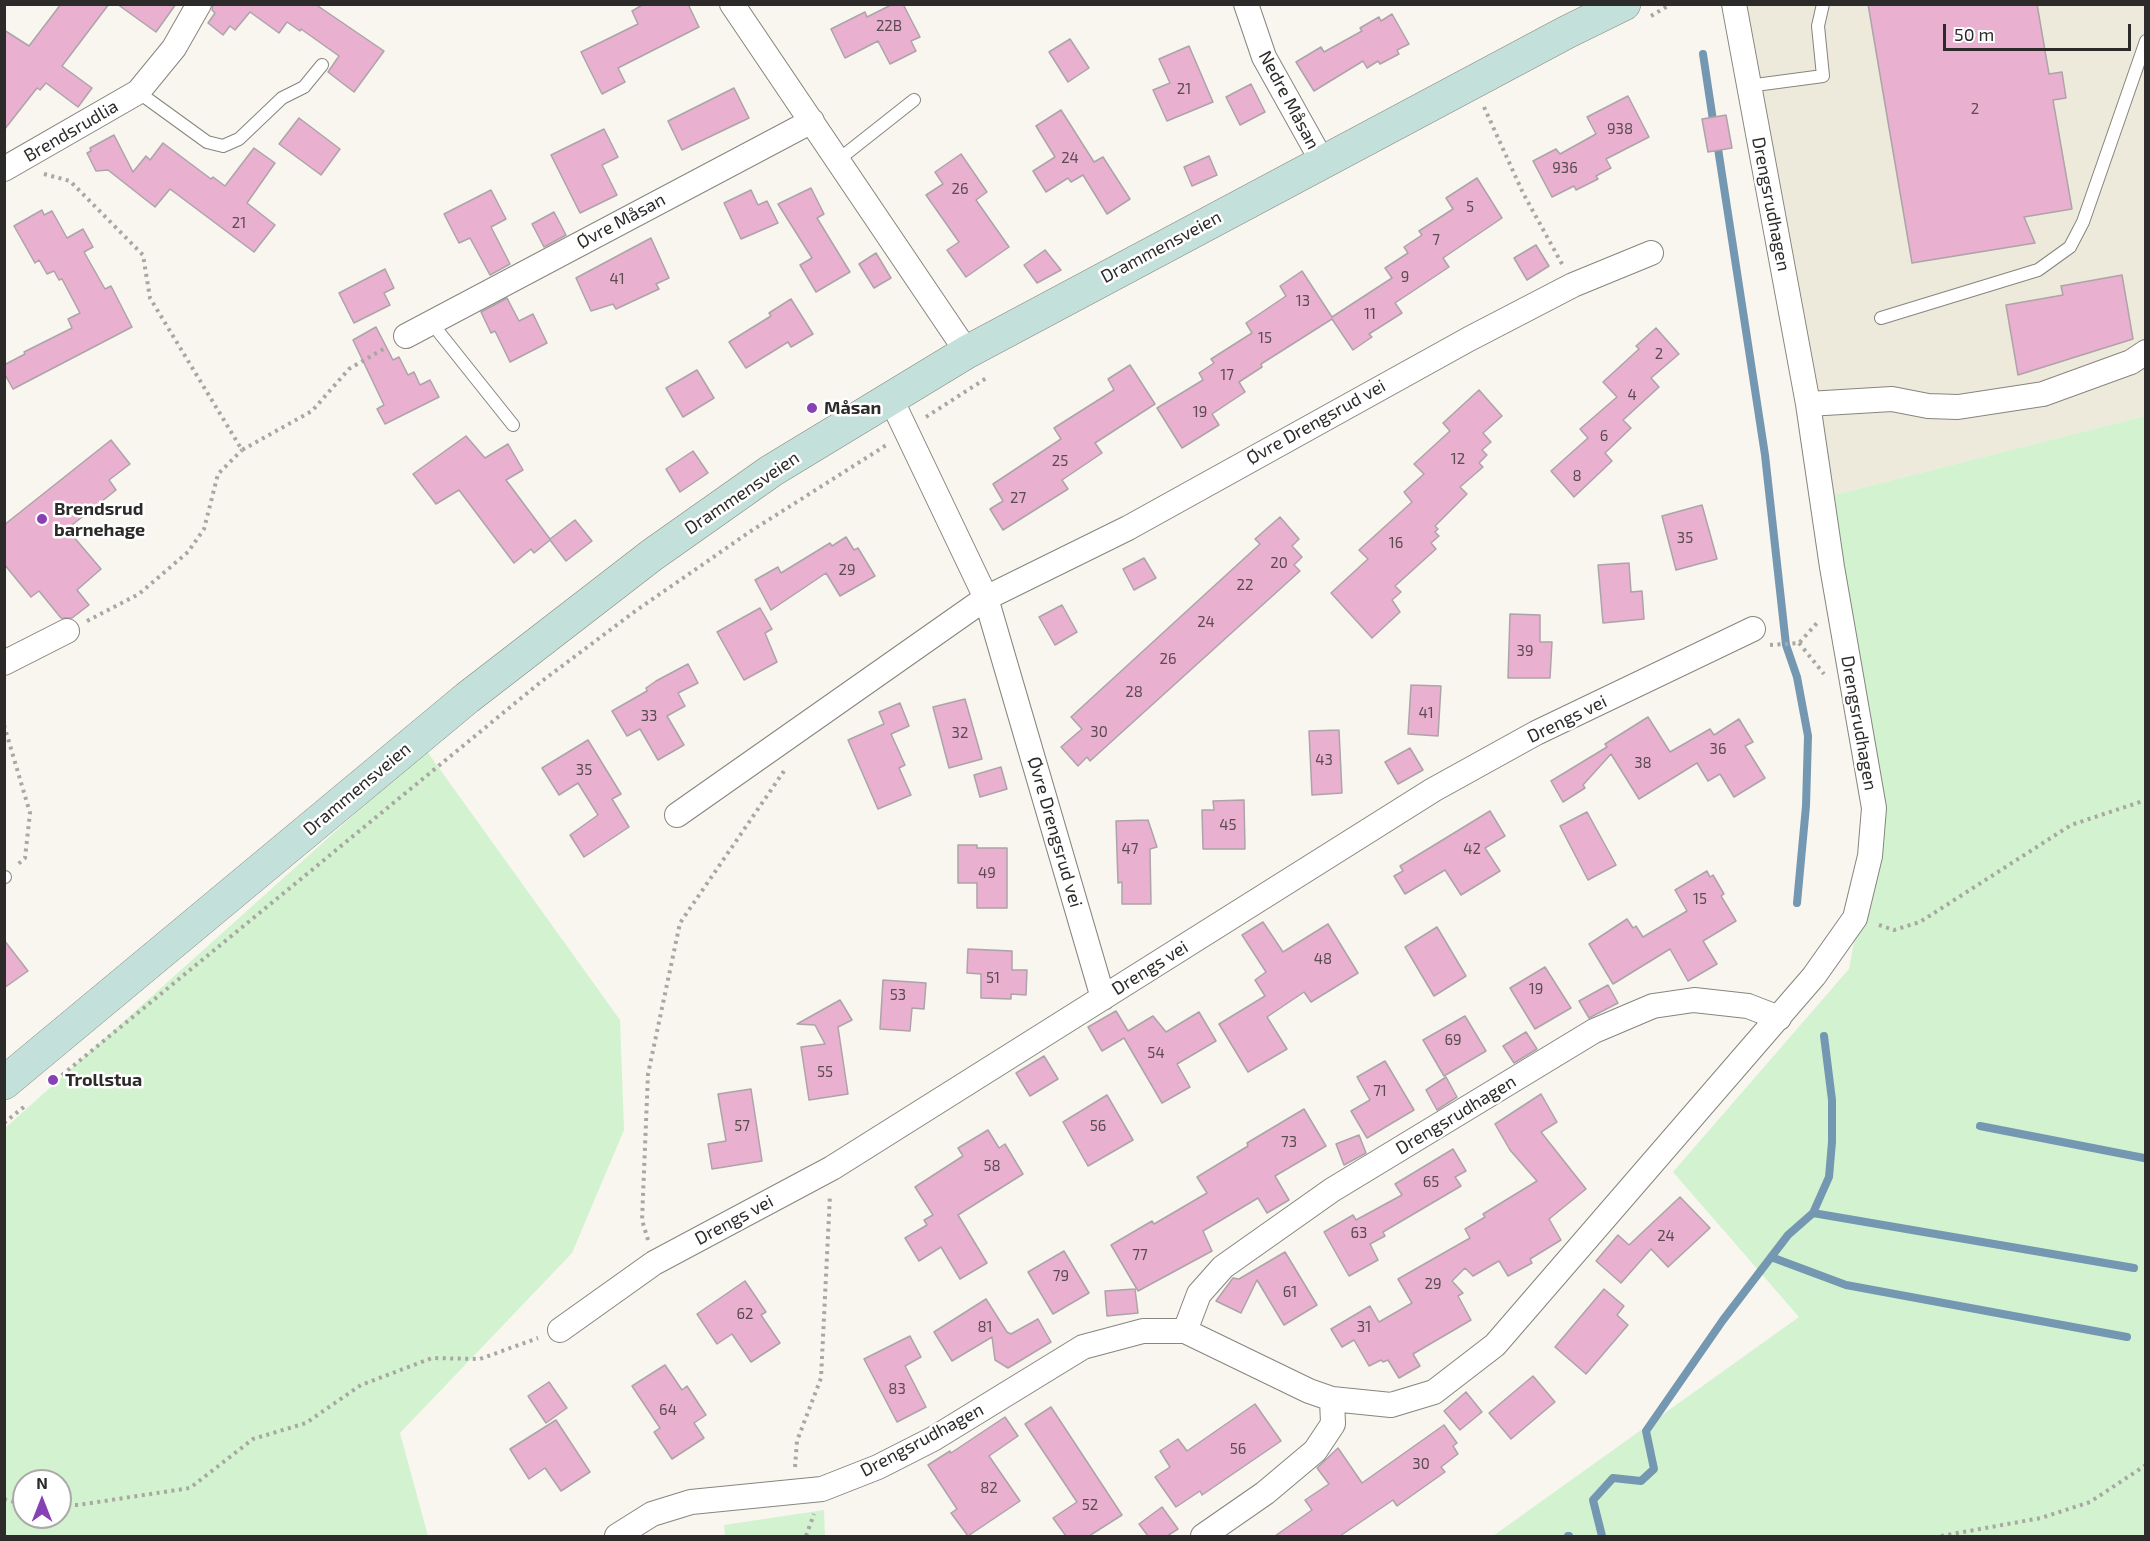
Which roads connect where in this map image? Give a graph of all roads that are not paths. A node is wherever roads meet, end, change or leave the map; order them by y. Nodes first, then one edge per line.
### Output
1 (199, 4) edge
2 (732, 4) edge
3 (1246, 4) edge
4 (1598, 4) edge
5 (1624, 4) edge
6 (1734, 4) edge
7 (1823, 4) edge
8 (1567, 32) junction
9 (2145, 41) edge
10 (322, 65) dead end
11 (1748, 86) junction
12 (138, 92) junction
13 (914, 100) dead end
14 (812, 121) junction
15 (838, 160) junction
16 (1322, 161) junction
17 (8, 167) edge
18 (1651, 253) dead end
19 (1881, 318) dead end
20 (430, 321) junction
21 (406, 336) road end
22 (967, 352) junction
23 (2145, 352) edge
24 (890, 397) junction
25 (1808, 404) junction
26 (513, 425) dead end
27 (986, 598) junction
28 (1754, 629) dead end
29 (67, 631) road end
30 (4, 663) edge
31 (677, 815) dead end
32 (1103, 998) junction
33 (1779, 1018) junction
34 (4, 1083) edge
35 (560, 1330) road end
36 (1185, 1331) junction
37 (1332, 1399) junction
38 (617, 1536) edge
39 (1203, 1536) edge

1 - 12 street, Brendsrudlia
2 - 14 street
3 - 16 street, Nedre Måsan
4 - 8 main road, Drammensveien
5 - 8 main road, Drammensveien
6 - 11 street, Drengsrudhagen
7 - 11 lane
8 - 16 main road, Drammensveien
9 - 19 lane
10 - 12 lane, Brendsrudlia
11 - 25 street, Drengsrudhagen
12 - 17 street, Brendsrudlia
13 - 15 lane
14 - 15 street
14 - 20 street, Øvre Måsan
15 - 22 street
16 - 22 main road, Drammensveien
18 - 27 street, Øvre Drengsrud vei
20 - 21 street, Øvre Måsan
20 - 26 lane
22 - 24 main road, Drammensveien
23 - 25 street
24 - 27 street, Øvre Drengsrud vei
24 - 34 main road, Drammensveien
25 - 33 street, Drengsrudhagen
27 - 31 street, Øvre Drengsrud vei
27 - 32 street, Øvre Drengsrud vei
28 - 32 street, Drengs vei
29 - 30 street
32 - 35 street, Drengs vei
33 - 36 street, Drengsrudhagen
33 - 37 street, Drengsrudhagen
36 - 37 street, Drengsrudhagen
36 - 38 street, Drengsrudhagen
37 - 39 street

